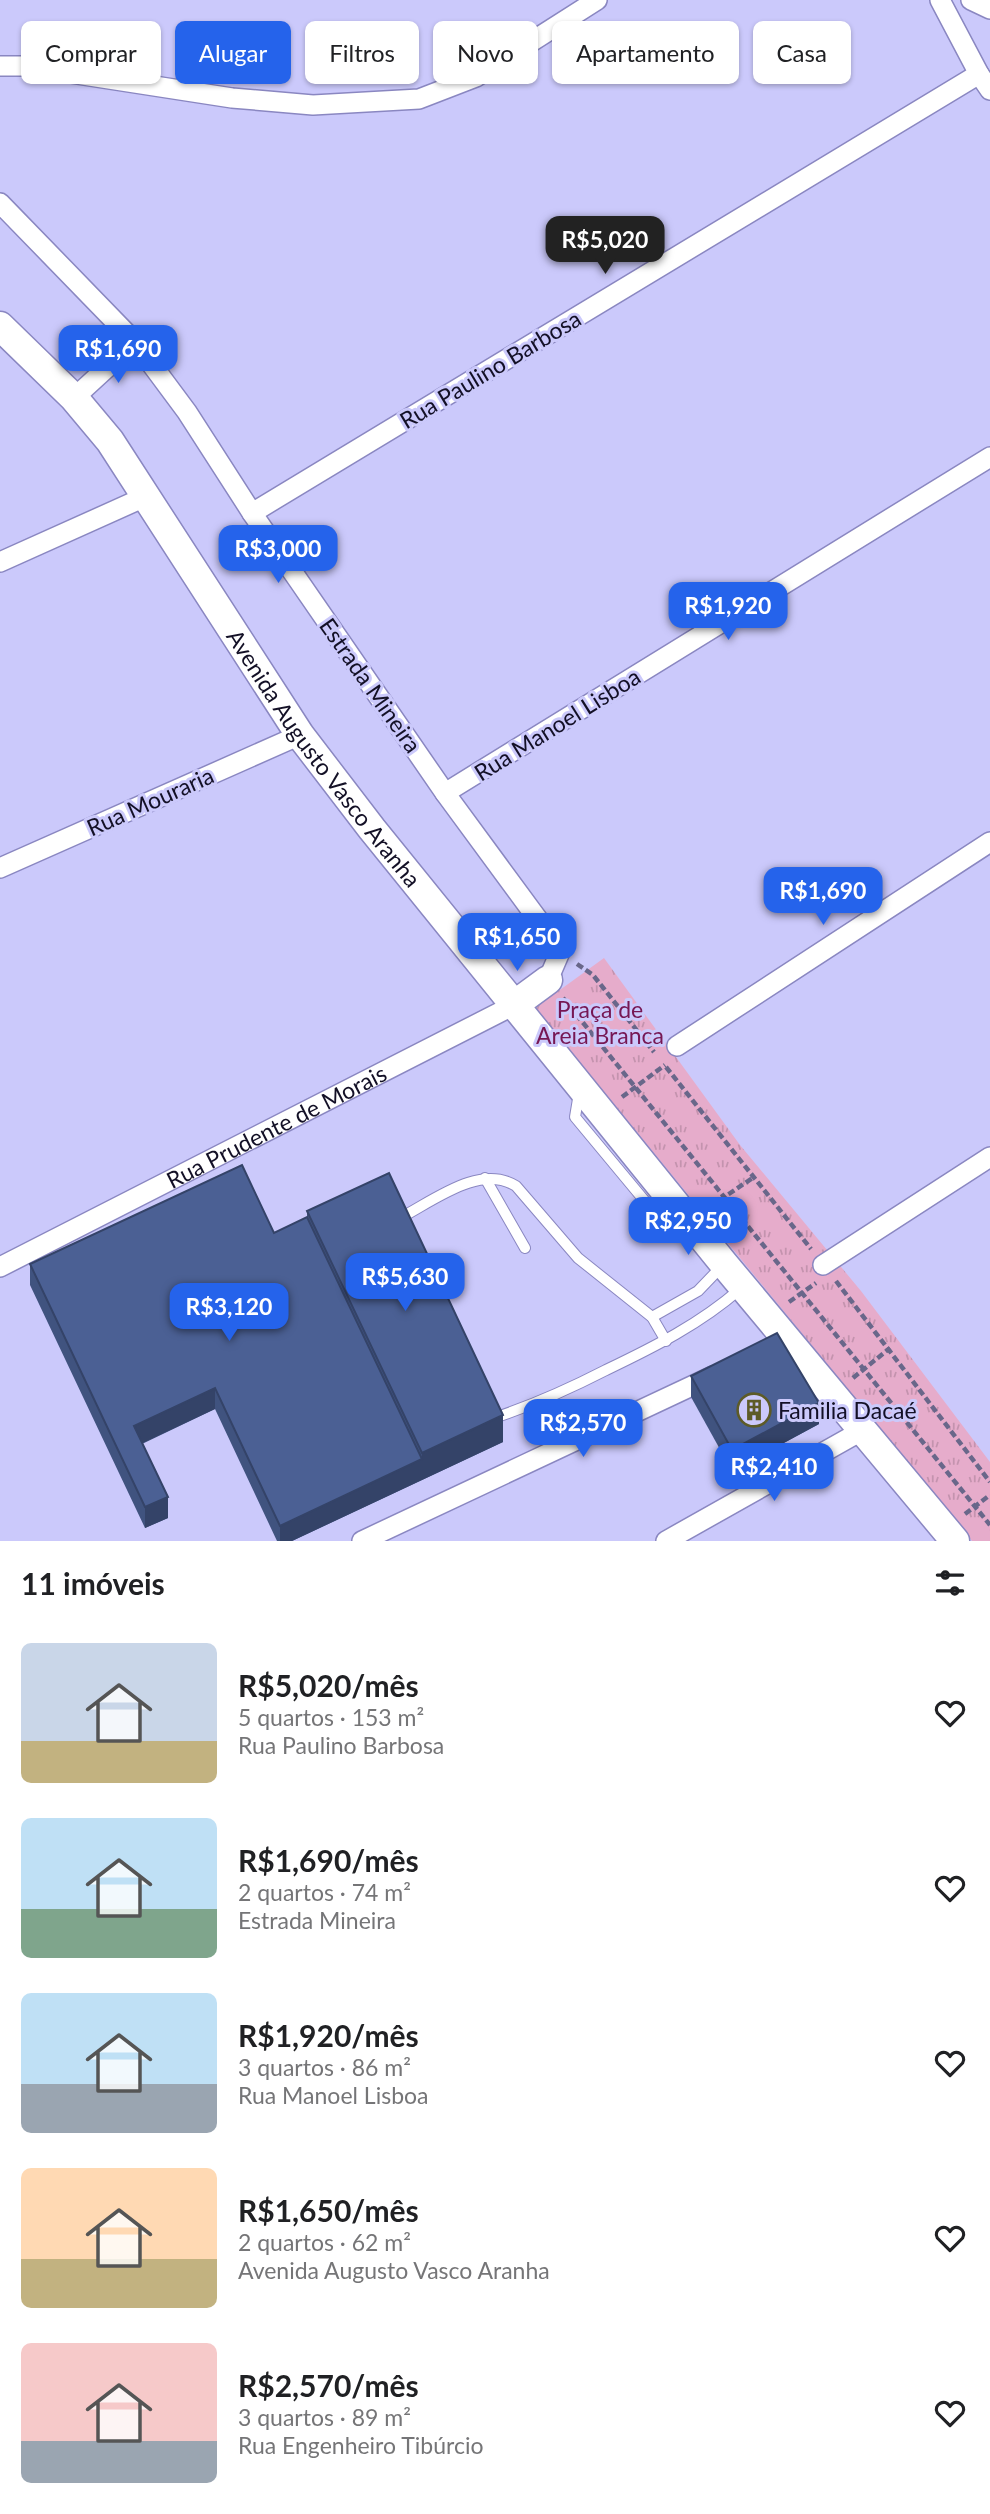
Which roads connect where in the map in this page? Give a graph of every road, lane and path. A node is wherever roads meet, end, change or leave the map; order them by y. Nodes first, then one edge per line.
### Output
1 (597, 0) edge
2 (940, 0) edge
3 (971, 0) edge
4 (990, 9) edge
5 (0, 66) edge
6 (979, 74) junction
7 (990, 90) edge
8 (0, 203) edge
9 (0, 326) edge
10 (135, 342) junction
11 (74, 398) junction
12 (990, 457) edge
13 (147, 496) junction
14 (252, 513) junction
15 (0, 562) edge
16 (300, 735) junction
17 (445, 793) junction
18 (990, 842) edge
19 (0, 868) edge
20 (559, 952) junction
21 (548, 980) junction
22 (514, 1005) junction
23 (677, 1046) dead end
24 (665, 1065) junction
25 (580, 1085) junction
26 (635, 1088) junction
27 (601, 1111) junction
28 (990, 1157) edge
29 (754, 1177) junction
30 (485, 1178) junction
31 (724, 1198) junction
32 (398, 1219) edge
33 (707, 1242) junction
34 (525, 1248) dead end
35 (0, 1267) edge
36 (827, 1269) junction
37 (743, 1286) junction
38 (802, 1294) junction
39 (767, 1316) junction
40 (652, 1317) junction
41 (666, 1341) junction
42 (890, 1348) junction
43 (725, 1370) edge
44 (864, 1370) junction
45 (832, 1393) junction
46 (491, 1419) edge
47 (863, 1430) junction
48 (990, 1482) edge
49 (990, 1525) edge
50 (362, 1541) edge
51 (666, 1541) edge
52 (955, 1541) edge

1 - 5 street
2 - 6 street
3 - 4 street
6 - 7 street
6 - 14 street, Rua Paulino Barbosa
8 - 10 street, Estrada Mineira
9 - 11 main road, Avenida Augusto Vasco Aranha
10 - 11 street
10 - 14 street, Estrada Mineira
11 - 13 main road, Avenida Augusto Vasco Aranha
12 - 17 street, Rua Manoel Lisboa
13 - 15 street
13 - 16 main road, Avenida Augusto Vasco Aranha
14 - 17 street, Estrada Mineira
16 - 19 street, Rua Mouraria
16 - 22 main road, Avenida Augusto Vasco Aranha
17 - 20 street, Estrada Mineira
18 - 23 street
20 - 21 street
20 - 24 path
21 - 22 main road, Rua Prudente de Morais
21 - 26 path
22 - 25 main road, Avenida Augusto Vasco Aranha
22 - 35 street, Rua Prudente de Morais
24 - 26 path
24 - 29 path
25 - 27 main road, Avenida Augusto Vasco Aranha
25 - 33 lane
26 - 27 path
26 - 31 path
27 - 33 main road, Avenida Augusto Vasco Aranha
28 - 36 street
29 - 31 path
29 - 36 path
30 - 32 lane
30 - 34 lane
30 - 40 lane
31 - 33 path
31 - 38 path
33 - 37 main road, Avenida Augusto Vasco Aranha
33 - 40 lane
36 - 38 path
36 - 42 path
37 - 39 main road, Avenida Augusto Vasco Aranha
37 - 41 lane
38 - 39 path
38 - 44 path
39 - 45 main road, Avenida Augusto Vasco Aranha
40 - 41 lane
41 - 46 lane
42 - 44 path
42 - 48 path
43 - 50 street
44 - 45 path
44 - 49 path
45 - 47 main road, Avenida Augusto Vasco Aranha
47 - 51 street
47 - 52 main road, Avenida Augusto Vasco Aranha

